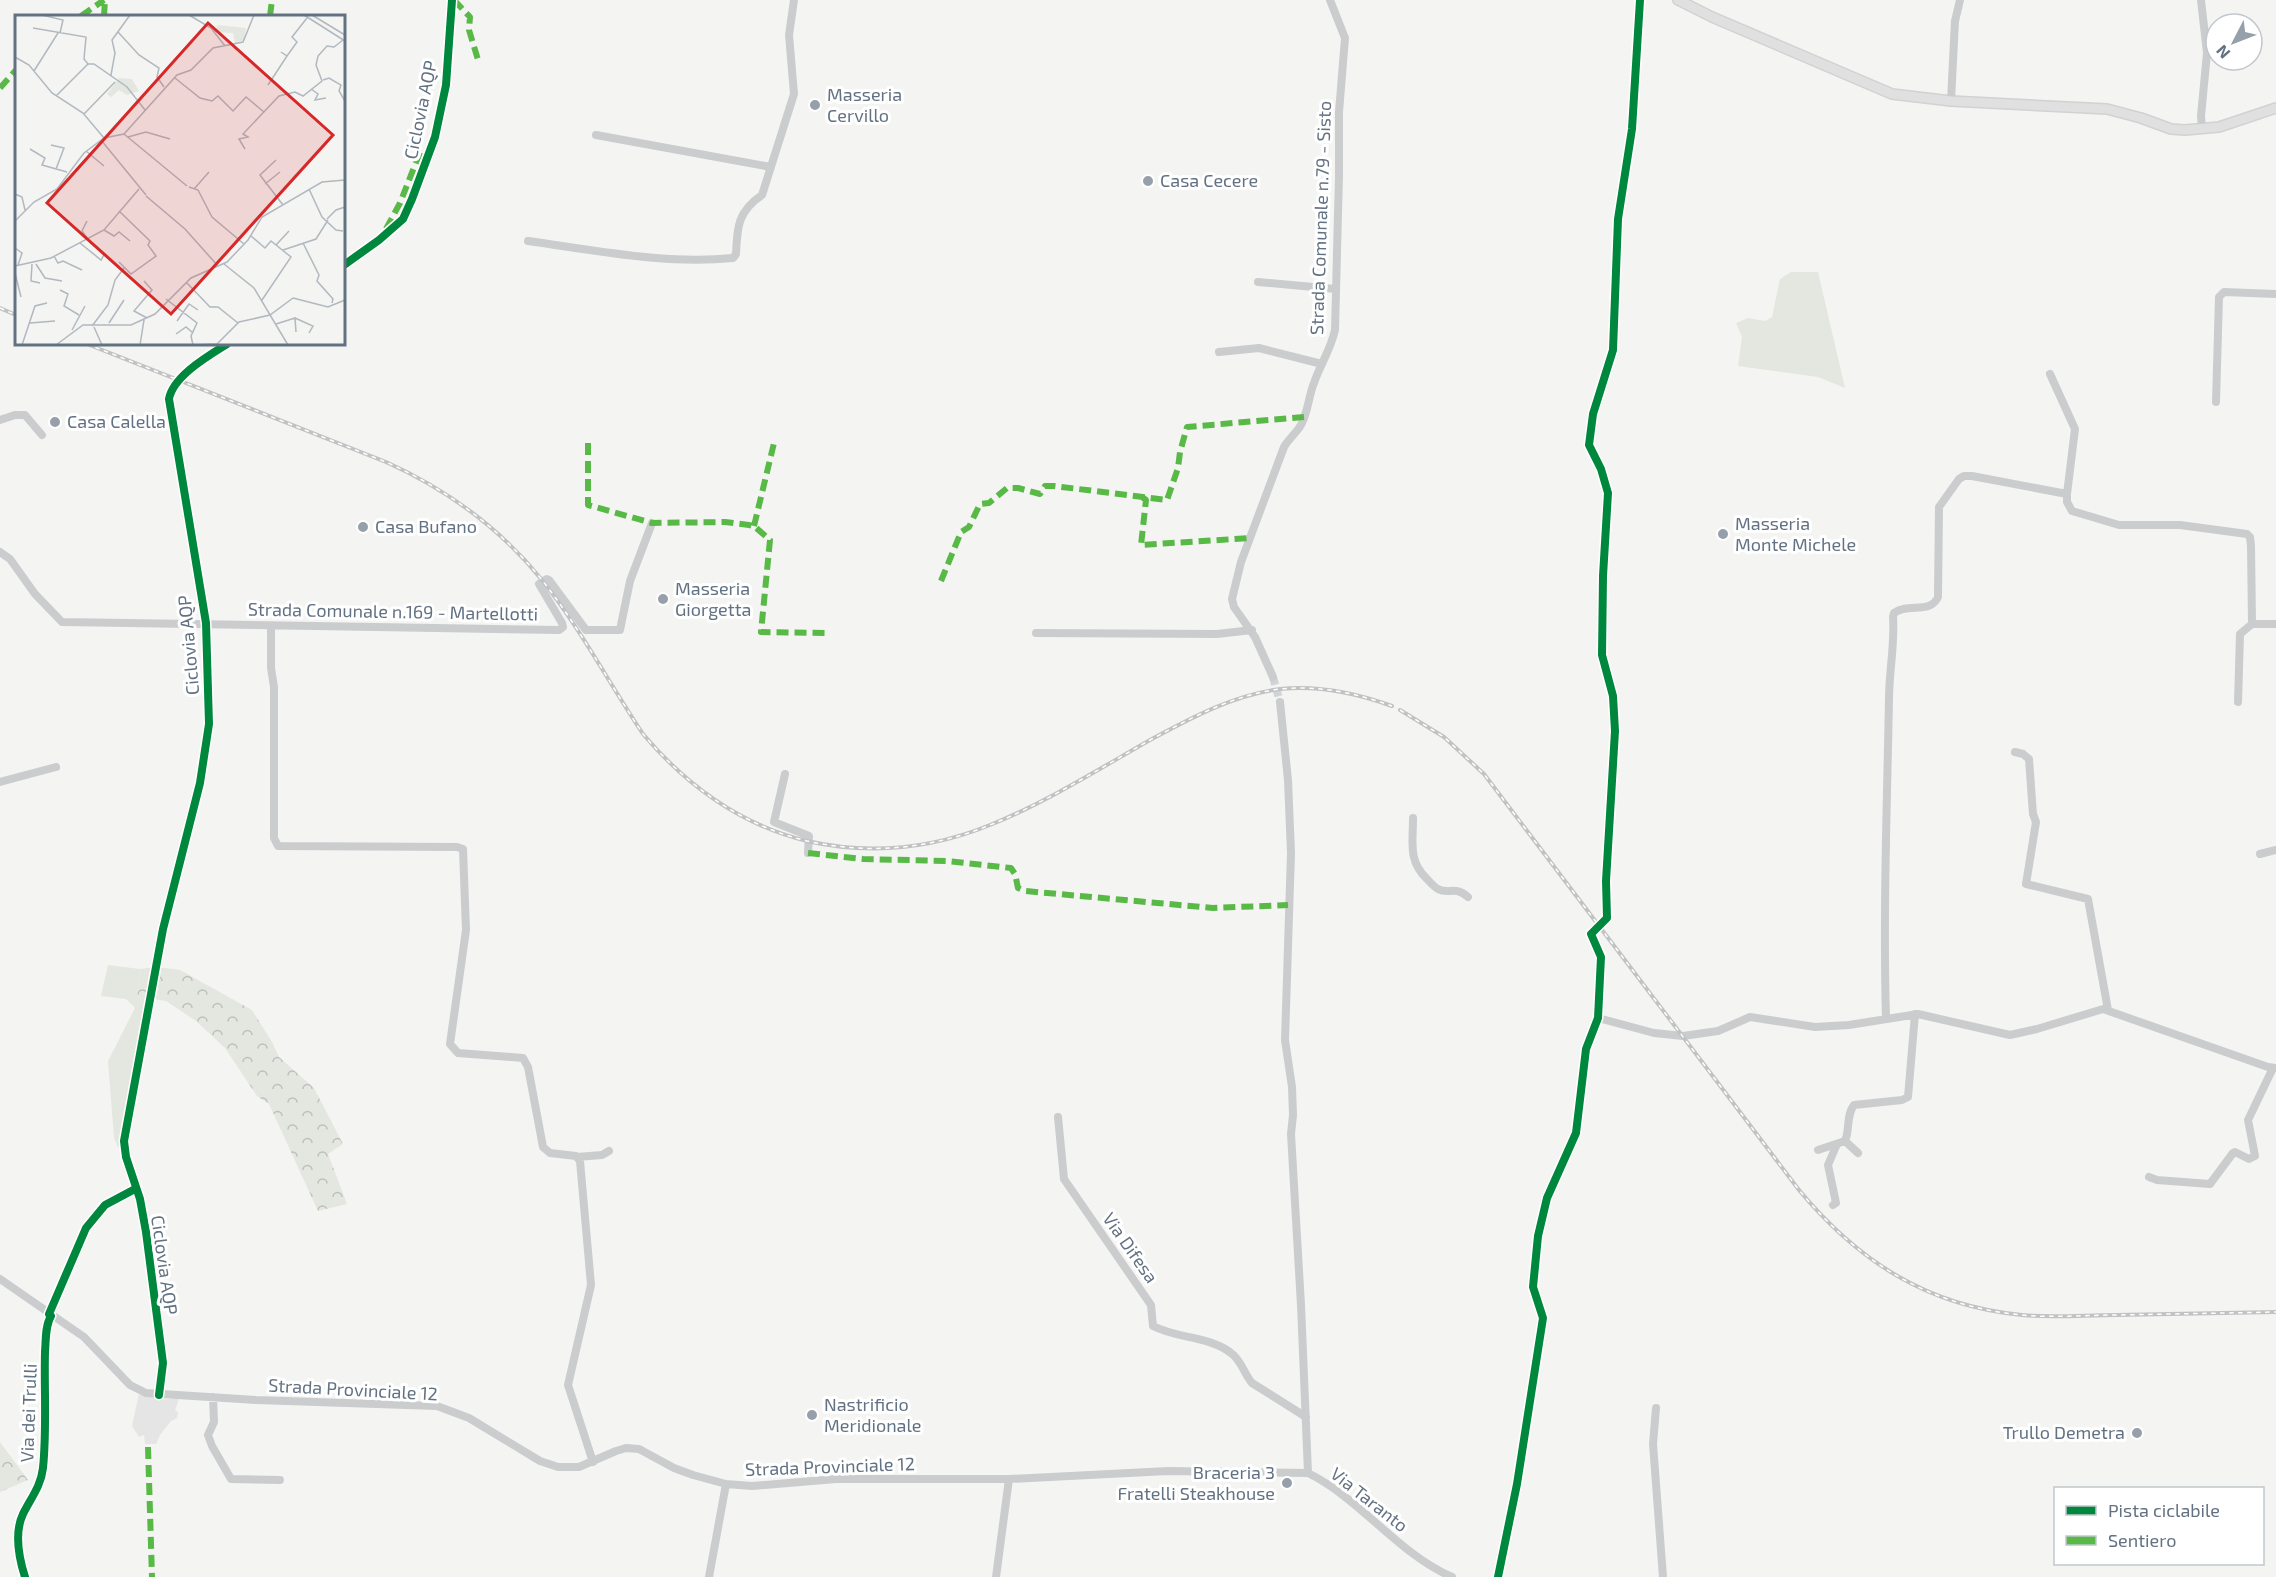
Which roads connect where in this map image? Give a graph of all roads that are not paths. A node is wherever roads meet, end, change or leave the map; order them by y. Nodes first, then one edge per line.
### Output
1 (794, 0) edge
2 (1330, 0) edge
3 (1640, 0) edge
4 (1678, 0) edge
5 (1960, 0) edge
6 (2201, 0) edge
7 (1951, 101) junction
8 (2276, 108) edge
9 (2202, 129) junction
10 (596, 135) dead end
11 (771, 167) junction
12 (528, 241) dead end
13 (1258, 282) dead end
14 (1335, 289) junction
15 (2276, 294) edge
16 (1219, 352) dead end
17 (1322, 364) junction
18 (2050, 374) dead end
19 (2216, 402) dead end
20 (0, 420) edge
21 (42, 435) dead end
22 (2067, 494) junction
23 (652, 523) dead end
24 (0, 552) edge
25 (2252, 624) junction
26 (2276, 624) edge
27 (270, 626) junction
28 (1252, 630) junction
29 (1036, 633) dead end
30 (1273, 677) tunnel mouth
31 (1280, 702) tunnel mouth
32 (2238, 702) dead end
33 (2015, 752) dead end
34 (56, 766) dead end
35 (785, 774) dead end
36 (0, 782) edge
37 (1413, 818) dead end
38 (2276, 850) edge
39 (808, 853) dead end
40 (2260, 854) dead end
41 (1468, 897) dead end
42 (1603, 922) dead end
43 (1594, 929) dead end
44 (2108, 1010) junction
45 (1915, 1014) junction
46 (1599, 1018) junction
47 (1886, 1019) junction
48 (2274, 1068) edge
49 (1058, 1117) dead end
50 (1841, 1142) junction
51 (1818, 1150) dead end
52 (609, 1151) dead end
53 (1858, 1153) dead end
54 (577, 1157) junction
55 (2150, 1177) dead end
56 (135, 1189) dead end
57 (1833, 1205) dead end
58 (0, 1279) edge
59 (50, 1315) junction
60 (213, 1397) junction
61 (1656, 1408) dead end
62 (1305, 1417) junction
63 (593, 1462) junction
64 (1151, 1471) joint
65 (1308, 1473) junction
66 (1008, 1479) junction
67 (280, 1480) dead end
68 (726, 1484) junction
69 (25, 1577) edge
70 (709, 1577) edge
71 (996, 1577) edge
72 (1452, 1577) edge
73 (1498, 1577) edge
74 (1663, 1577) edge

1 - 11 street
2 - 14 street, Strada Comunale n.79 - Sisto
3 - 42 street
4 - 7 main road
5 - 7 street
6 - 9 street
7 - 9 main road
8 - 9 main road
10 - 11 street
11 - 12 street
13 - 14 street
14 - 17 street, Strada Comunale n.79 - Sisto
15 - 19 street
16 - 17 street
17 - 28 street, Strada Comunale n.79 - Sisto
18 - 22 street
20 - 21 street
22 - 25 street
22 - 47 street
23 - 27 street, Strada Comunale n.169 - Martellotti
24 - 27 street, Strada Comunale n.169 - Martellotti
25 - 26 street
25 - 32 street
27 - 54 street
28 - 29 street
28 - 30 street, Strada Comunale n.79 - Sisto
31 - 62 street
33 - 44 street
34 - 36 street
35 - 39 street
37 - 41 street
38 - 40 street
43 - 46 street
44 - 45 street
44 - 48 street
45 - 47 street
45 - 50 street
46 - 47 street
46 - 73 street
48 - 55 street
49 - 62 street, Via Difesa
50 - 51 street
50 - 53 street
50 - 57 street
52 - 54 street
54 - 63 street
56 - 59 street, Via dei Trulli
58 - 59 street, Strada Provinciale 12
59 - 60 street, Strada Provinciale 12
59 - 69 street, Via dei Trulli
60 - 63 street, Strada Provinciale 12
60 - 67 street
61 - 74 street
62 - 65 street
63 - 68 street, Strada Provinciale 12
64 - 65 street, Via Taranto
64 - 66 street, Strada Provinciale 12
65 - 72 street, Via Taranto
66 - 68 street, Strada Provinciale 12
66 - 71 street
68 - 70 street

